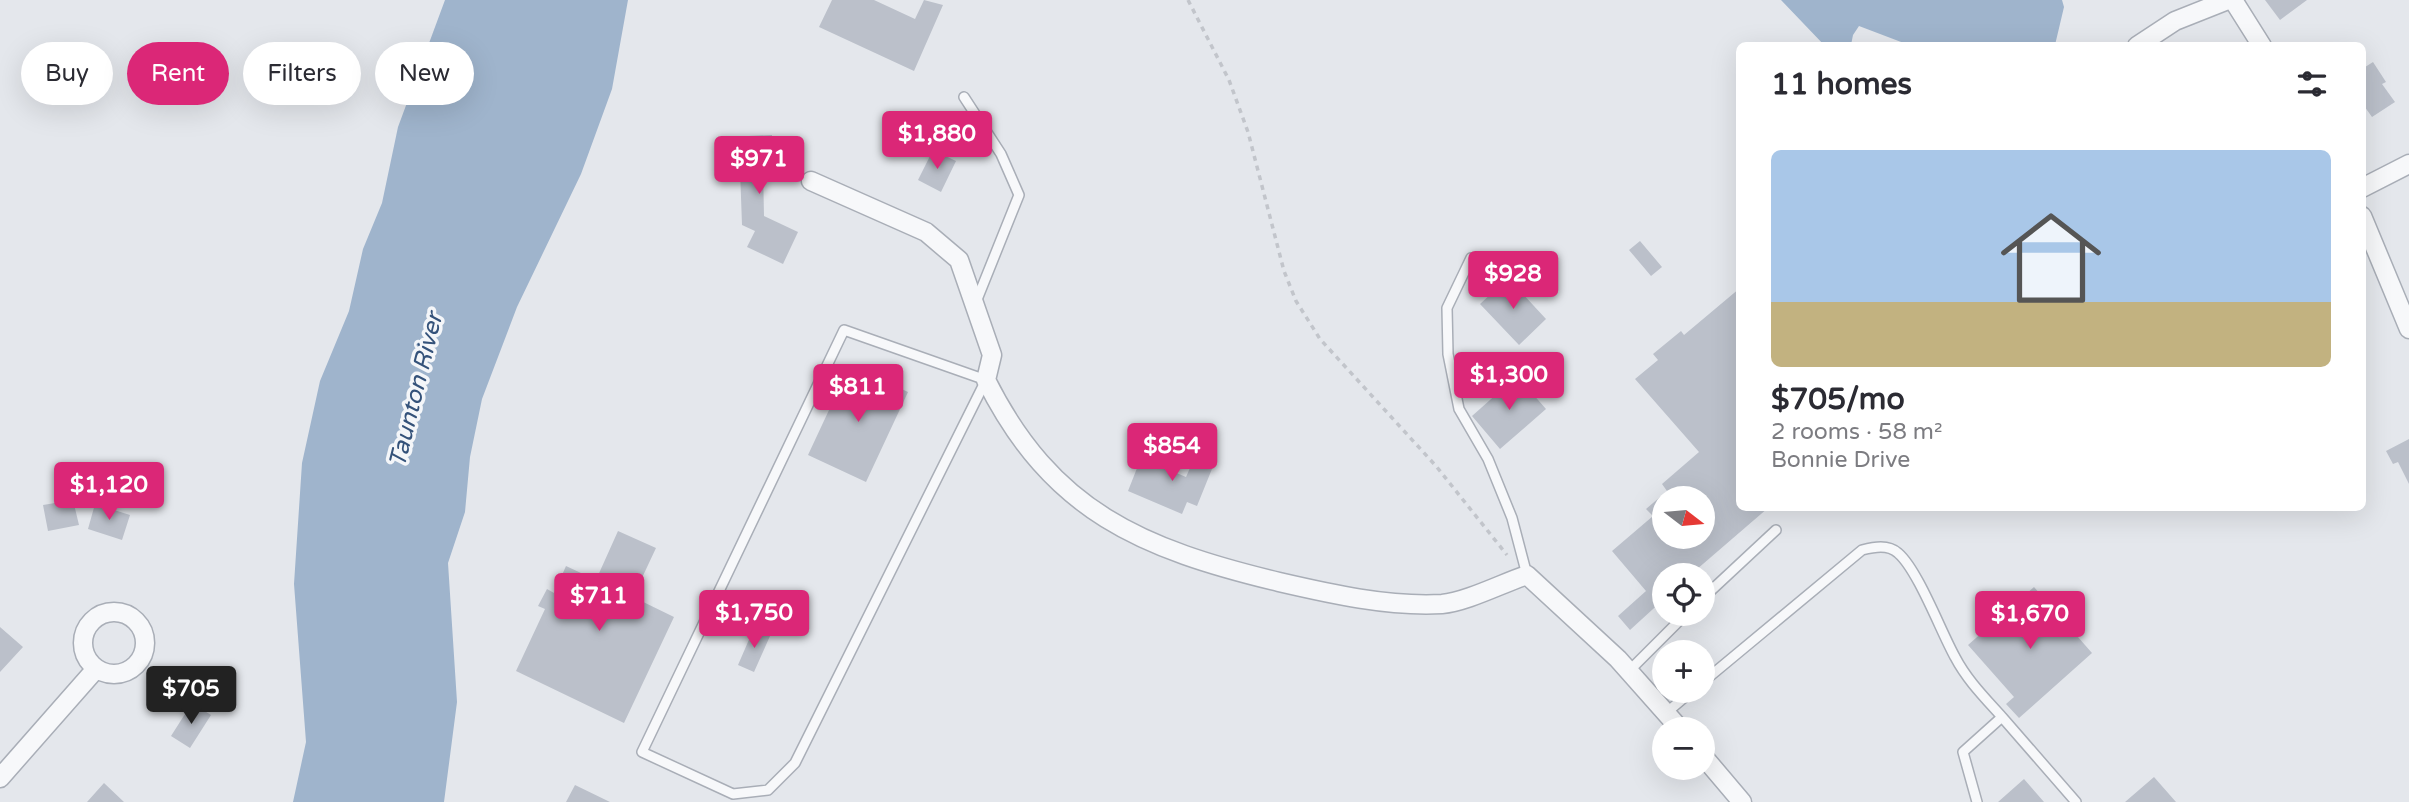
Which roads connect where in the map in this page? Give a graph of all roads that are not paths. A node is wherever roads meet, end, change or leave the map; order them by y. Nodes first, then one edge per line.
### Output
1 (2231, 0) edge
2 (2143, 42) edge
3 (2259, 42) edge
4 (964, 97) dead end
5 (2409, 164) edge
6 (811, 181) dead end
7 (2366, 186) edge
8 (2366, 226) edge
9 (1471, 258) dead end
10 (976, 304) junction
11 (2409, 329) edge
12 (986, 380) junction
13 (1776, 530) dead end
14 (1527, 575) junction
15 (1715, 587) edge
16 (1674, 626) edge
17 (95, 670) dead end
18 (1629, 671) junction
19 (1715, 672) edge
20 (1678, 703) edge
21 (1666, 713) junction
22 (1670, 717) edge
23 (2001, 717) junction
24 (1715, 770) edge
25 (0, 778) edge
26 (1742, 802) edge
27 (1977, 802) edge
28 (2076, 802) edge

1 - 2 street
1 - 3 street
4 - 10 lane
5 - 7 street
6 - 10 street
8 - 11 street
9 - 14 lane
10 - 12 street
12 - 12 lane
12 - 14 street
13 - 15 lane
14 - 18 street
16 - 18 lane
17 - 25 street
18 - 21 street
19 - 23 lane
20 - 21 lane
21 - 22 street
23 - 27 lane
23 - 28 lane
24 - 26 street

